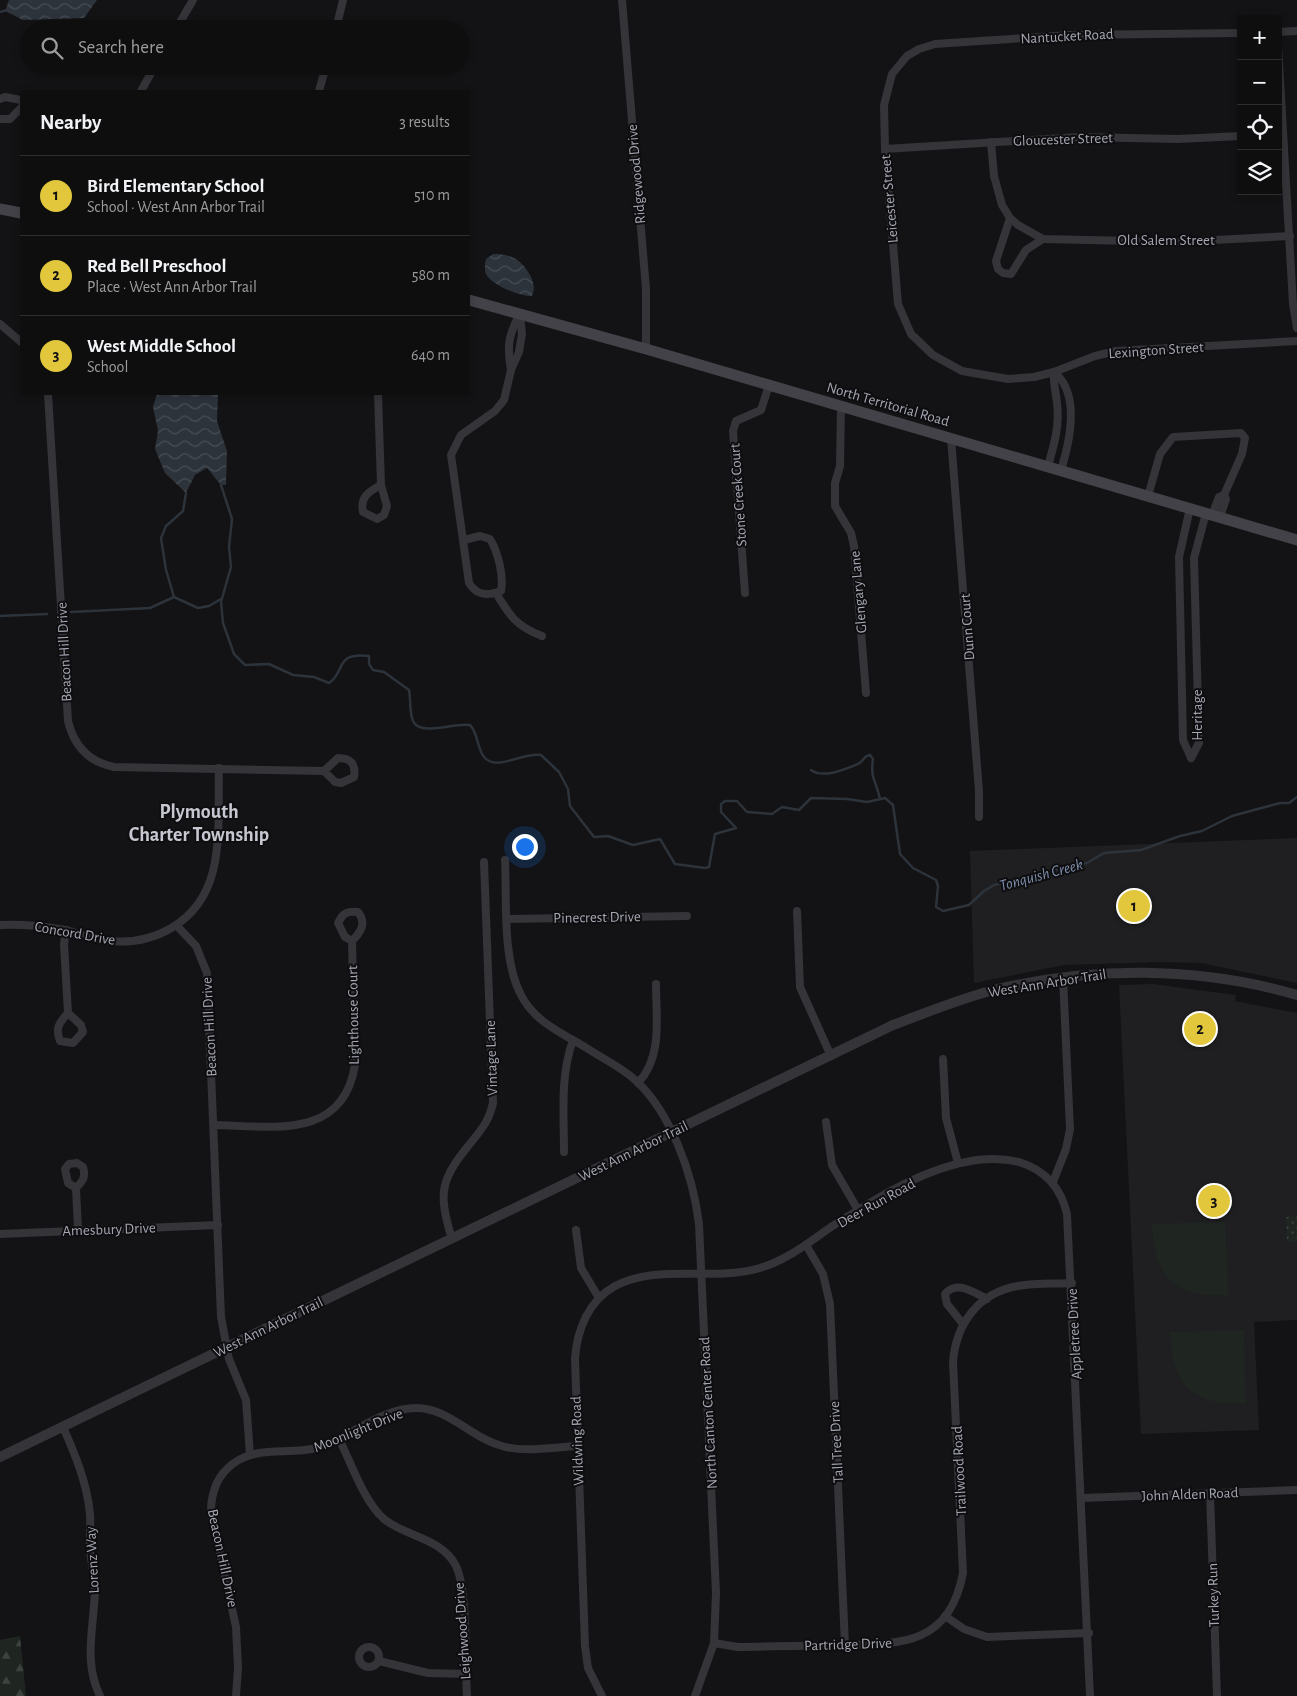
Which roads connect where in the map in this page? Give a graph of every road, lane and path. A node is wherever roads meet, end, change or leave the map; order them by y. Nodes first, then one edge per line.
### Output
1 (193, 0) edge
2 (342, 0) edge
3 (622, 0) edge
4 (181, 20) edge
5 (338, 20) edge
6 (1297, 31) edge
7 (1282, 32) edge
8 (1237, 33) edge
9 (1279, 60) edge
10 (899, 64) joint
11 (150, 75) edge
12 (323, 75) edge
13 (142, 90) edge
14 (319, 90) edge
15 (0, 99) edge
16 (20, 100) edge
17 (1280, 105) edge
18 (20, 109) edge
19 (0, 119) edge
20 (1237, 136) edge
21 (991, 142) junction
22 (1282, 145) edge
23 (884, 149) junction
24 (0, 209) edge
25 (20, 212) edge
26 (1010, 218) junction
27 (1290, 236) junction
28 (1043, 239) junction
29 (470, 300) edge
30 (520, 314) junction
31 (0, 324) edge
32 (1297, 328) edge
33 (911, 334) joint
34 (20, 341) edge
35 (1297, 341) edge
36 (646, 349) junction
37 (511, 370) junction
38 (1054, 372) junction
39 (769, 385) junction
40 (48, 395) edge
41 (378, 395) edge
42 (841, 406) junction
43 (951, 438) junction
44 (1048, 466) junction
45 (1061, 470) junction
46 (381, 485) dead end
47 (1148, 496) junction
48 (1190, 508) junction
49 (1213, 515) junction
50 (464, 540) junction
51 (1297, 540) edge
52 (1194, 580) junction
53 (1180, 581) junction
54 (496, 593) junction
55 (745, 593) dead end
56 (542, 636) dead end
57 (1181, 641) junction
58 (1196, 641) junction
59 (866, 693) dead end
60 (219, 768) junction
61 (324, 771) dead end
62 (979, 816) dead end
63 (506, 860) dead end
64 (484, 862) dead end
65 (797, 911) dead end
66 (686, 916) dead end
67 (508, 918) junction
68 (0, 926) edge
69 (176, 926) junction
70 (66, 930) junction
71 (352, 941) dead end
72 (1063, 978) junction
73 (656, 984) dead end
74 (1297, 995) edge
75 (68, 1013) dead end
76 (573, 1040) junction
77 (831, 1056) junction
78 (943, 1059) dead end
79 (638, 1083) junction
80 (826, 1122) dead end
81 (214, 1125) junction
82 (671, 1133) junction
83 (564, 1152) dead end
84 (958, 1163) junction
85 (1052, 1182) junction
86 (76, 1188) dead end
87 (858, 1210) junction
88 (218, 1225) junction
89 (78, 1230) junction
90 (576, 1230) dead end
91 (0, 1234) edge
92 (452, 1239) junction
93 (806, 1244) junction
94 (702, 1274) junction
95 (1072, 1283) junction
96 (599, 1298) junction
97 (987, 1298) junction
98 (963, 1324) junction
99 (228, 1347) junction
100 (63, 1427) junction
101 (339, 1439) junction
102 (578, 1446) junction
103 (250, 1455) junction
104 (0, 1457) edge
105 (1297, 1490) edge
106 (1210, 1493) junction
107 (1082, 1498) junction
108 (945, 1616) junction
109 (1089, 1633) junction
110 (714, 1643) junction
111 (845, 1645) junction
112 (379, 1661) dead end
113 (466, 1674) junction
114 (100, 1696) edge
115 (236, 1696) edge
116 (466, 1696) edge
117 (602, 1696) edge
118 (695, 1696) edge
119 (1090, 1696) edge
120 (1217, 1696) edge

1 - 4 street
2 - 5 street
3 - 36 street, Ridgewood Drive
6 - 7 street
8 - 10 street, Nantucket Road
9 - 17 street
10 - 23 street, Leicester Street
11 - 13 street
12 - 14 street
15 - 16 street
18 - 19 street
20 - 21 street, Gloucester Street
21 - 23 street, Gloucester Street
21 - 26 street, Old Salem Street
22 - 27 street
23 - 33 street, Leicester Street
24 - 25 main road
26 - 28 street, Old Salem Street
26 - 28 street
27 - 28 street, Old Salem Street
27 - 32 street
29 - 30 main road, North Territorial Road
30 - 36 main road, North Territorial Road
30 - 37 street
30 - 37 street
31 - 34 street
33 - 38 street, Lexington Street
35 - 38 street, Lexington Street
36 - 39 main road, North Territorial Road
37 - 50 street
38 - 44 street
38 - 45 street
39 - 42 main road, North Territorial Road
39 - 55 street, Stone Creek Court
40 - 60 street, Beacon Hill Drive
41 - 46 street
42 - 43 main road, North Territorial Road
42 - 59 street, Glengary Lane
43 - 44 main road, North Territorial Road
43 - 62 street, Dunn Court
44 - 45 main road, North Territorial Road
45 - 47 main road, North Territorial Road
47 - 48 main road, North Territorial Road
47 - 49 street, Heritage
48 - 49 main road, North Territorial Road
48 - 53 street, Heritage
49 - 51 main road, North Territorial Road
49 - 52 street, Heritage
50 - 54 street
50 - 54 street
52 - 53 street
52 - 58 street, Heritage
53 - 57 street, Heritage
54 - 56 street
57 - 58 street
57 - 58 street, Heritage
60 - 61 street, Beacon Hill Drive
60 - 69 street
63 - 67 street
64 - 92 street, Vintage Lane
65 - 77 street
66 - 67 street, Pinecrest Drive
67 - 76 street
68 - 70 street, Concord Drive
69 - 70 street, Concord Drive
69 - 81 street, Beacon Hill Drive
70 - 75 street
71 - 81 street, Lighthouse Court
72 - 74 street, West Ann Arbor Trail
72 - 77 street, West Ann Arbor Trail
72 - 85 street
73 - 79 street
76 - 79 street
76 - 83 street
77 - 82 street, West Ann Arbor Trail
78 - 84 street
79 - 82 street
80 - 87 street
81 - 88 street, Beacon Hill Drive
82 - 92 street, West Ann Arbor Trail
82 - 94 street, North Canton Center Road
84 - 85 street, Deer Run Road
84 - 87 street, Deer Run Road
85 - 95 street, Appletree Drive
86 - 89 street
87 - 93 street, Deer Run Road
88 - 89 street, Amesbury Drive
88 - 99 street, Beacon Hill Drive
89 - 91 street, Amesbury Drive
90 - 96 street
92 - 99 street, West Ann Arbor Trail
93 - 94 street, Deer Run Road
93 - 111 street, Tall Tree Drive
94 - 96 street, Wildwing Road
94 - 110 street, North Canton Center Road
95 - 97 street, Trailwood Road
95 - 107 street, Appletree Drive
96 - 102 street, Wildwing Road
97 - 98 street, Trailwood Road
97 - 98 street
98 - 108 street, Trailwood Road
99 - 100 street, West Ann Arbor Trail
99 - 103 street, Beacon Hill Drive
100 - 104 street, West Ann Arbor Trail
100 - 114 street, Lorenz Way
101 - 102 street, Moonlight Drive
101 - 103 street, Moonlight Drive
101 - 113 street, Leighwood Drive
102 - 117 street, Wildwing Road
103 - 115 street, Beacon Hill Drive
105 - 106 street, John Alden Road
106 - 107 street, John Alden Road
106 - 120 street, Turkey Run
107 - 109 street, Appletree Drive
108 - 109 street
108 - 111 street, Partridge Drive
109 - 119 street, Appletree Drive
110 - 111 street, Partridge Drive
110 - 118 street, North Canton Center Road
112 - 113 street
113 - 116 street, Leighwood Drive

